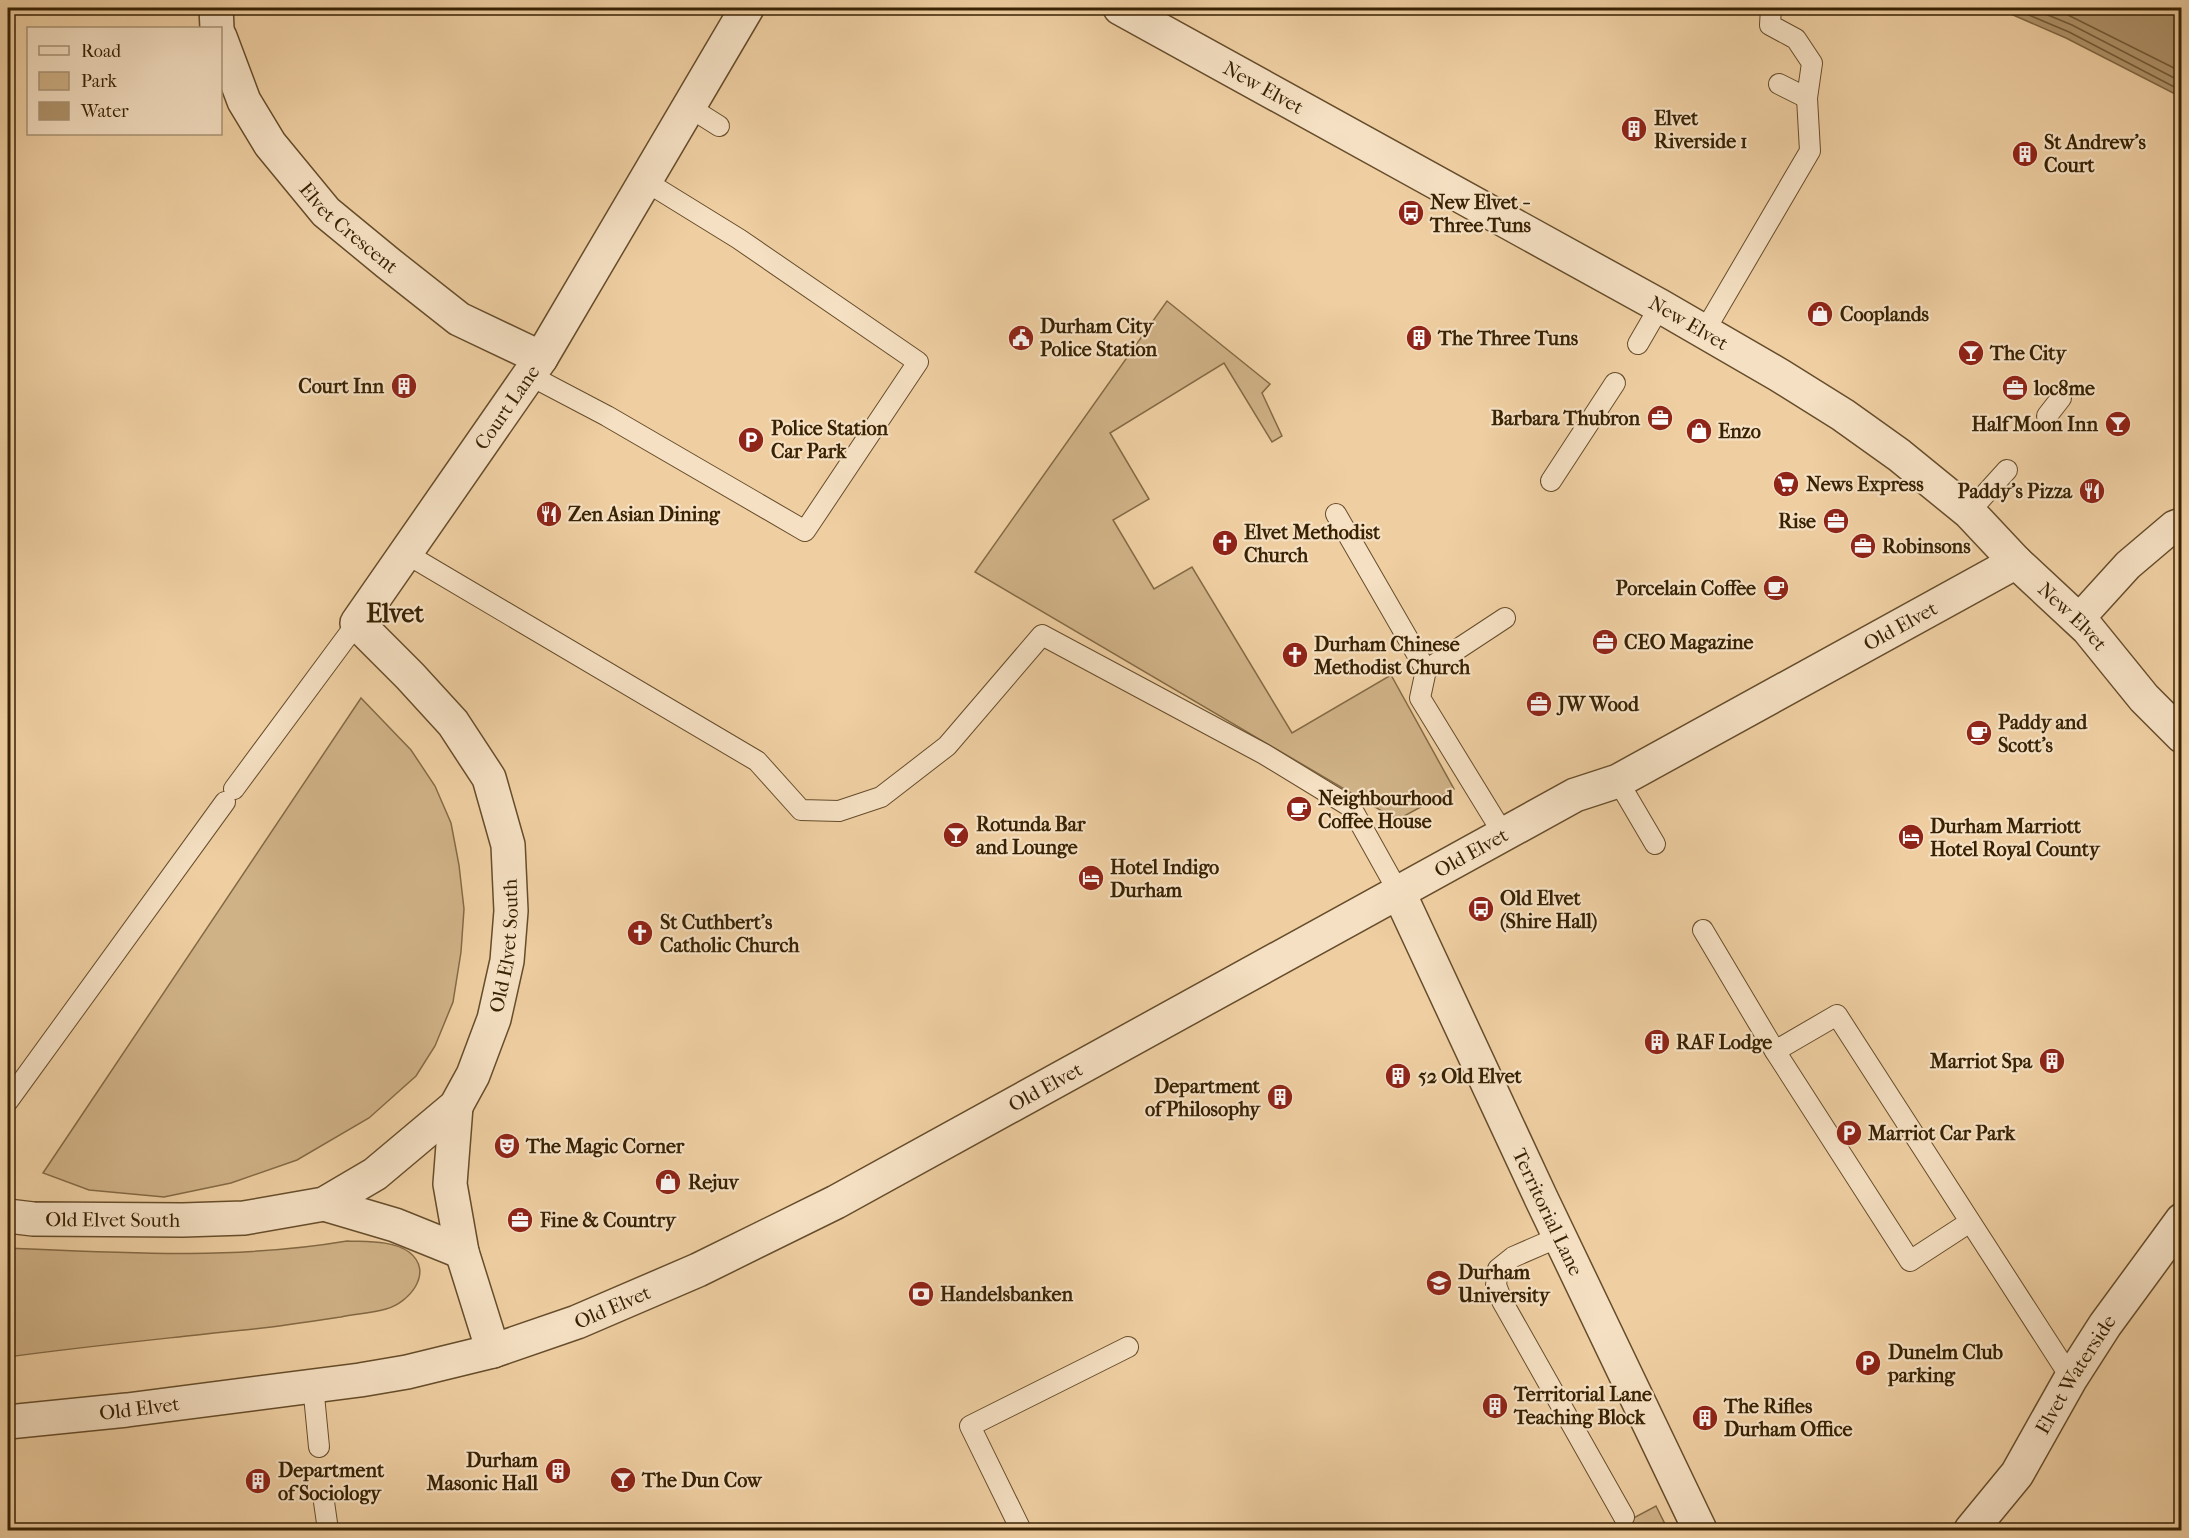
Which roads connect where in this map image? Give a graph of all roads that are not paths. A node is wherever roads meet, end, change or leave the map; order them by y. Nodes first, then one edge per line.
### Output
1 (216, 8) edge
2 (747, 8) edge
3 (1120, 8) edge
4 (1771, 8) edge
5 (217, 27) edge
6 (222, 43) edge
7 (1779, 84) dead end
8 (1808, 98) junction
9 (689, 107) junction
10 (719, 126) dead end
11 (645, 181) junction
12 (1660, 306) junction
13 (1704, 332) junction
14 (1638, 344) dead end
15 (535, 366) junction
16 (1615, 383) dead end
17 (2061, 398) dead end
18 (2047, 416) dead end
19 (2007, 471) dead end
20 (1551, 481) dead end
21 (1969, 512) junction
22 (1336, 514) dead end
23 (2181, 522) edge
24 (405, 553) junction
25 (2016, 562) junction
26 (1505, 618) dead end
27 (2078, 620) junction
28 (357, 623) junction
29 (1426, 670) junction
30 (2181, 736) edge
31 (1618, 781) junction
32 (1504, 835) junction
33 (1655, 844) dead end
34 (1399, 892) junction
35 (1703, 930) dead end
36 (1775, 1051) junction
37 (8, 1101) edge
38 (456, 1106) junction
39 (324, 1204) junction
40 (8, 1215) edge
41 (2181, 1220) edge
42 (1970, 1222) junction
43 (1559, 1237) junction
44 (462, 1252) junction
45 (1128, 1347) dead end
46 (493, 1352) junction
47 (2071, 1378) junction
48 (313, 1385) junction
49 (8, 1422) edge
50 (319, 1447) dead end
51 (324, 1502) dead end
52 (1624, 1517) dead end
53 (328, 1530) edge
54 (1021, 1530) edge
55 (1700, 1530) edge
56 (1971, 1530) edge

1 - 5 street
2 - 9 street, Court Lane
3 - 12 street, New Elvet
4 - 8 lane
6 - 15 street, Elvet Crescent
7 - 8 lane
8 - 13 lane
9 - 10 lane
9 - 11 street, Court Lane
11 - 15 street, Court Lane
11 - 15 lane
12 - 13 street, New Elvet
12 - 14 lane
13 - 21 street, New Elvet
15 - 24 street, Court Lane
16 - 20 lane
17 - 18 lane
19 - 21 lane
21 - 25 street, New Elvet
22 - 29 lane
23 - 27 street
24 - 28 street, Court Lane
24 - 34 lane
25 - 27 street, New Elvet
25 - 31 street, Old Elvet
26 - 29 lane
27 - 30 street, New Elvet
28 - 37 lane
28 - 38 street, Old Elvet South
29 - 32 lane
31 - 32 street, Old Elvet
31 - 33 lane
32 - 34 street, Old Elvet
34 - 43 street, Territorial Lane
34 - 46 street, Old Elvet
35 - 36 lane
36 - 42 lane
36 - 42 lane
38 - 39 street, Old Elvet South
38 - 44 street, Old Elvet South
39 - 40 street, Old Elvet South
39 - 44 street, Old Elvet South
41 - 47 street, Elvet Waterside
42 - 47 lane
43 - 52 lane
43 - 55 street, Territorial Lane
44 - 46 street, Old Elvet South
45 - 54 lane
46 - 48 street, Old Elvet
47 - 56 street, Elvet Waterside
48 - 49 street, Old Elvet
48 - 50 lane
51 - 53 lane

